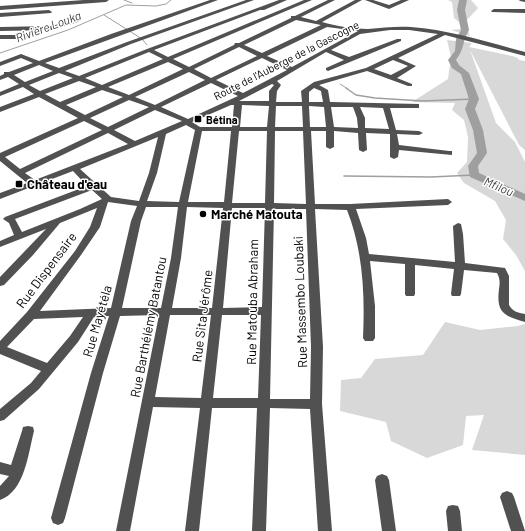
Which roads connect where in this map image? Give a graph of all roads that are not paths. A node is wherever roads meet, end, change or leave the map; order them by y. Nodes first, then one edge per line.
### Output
1 (106, 0) edge
2 (215, 0) edge
3 (228, 0) edge
4 (251, 0) edge
5 (284, 0) edge
6 (309, 0) edge
7 (332, 0) edge
8 (359, 0) edge
9 (368, 0) edge
10 (406, 0) edge
11 (377, 1) edge
12 (31, 3) edge
13 (242, 3) junction
14 (0, 8) edge
15 (261, 8) junction
16 (494, 11) dead end
17 (525, 11) edge
18 (278, 13) junction
19 (49, 14) dead end
20 (0, 15) edge
21 (171, 15) junction
22 (297, 18) junction
23 (0, 19) edge
24 (33, 20) junction
25 (76, 21) dead end
26 (188, 23) junction
27 (316, 23) junction
28 (326, 25) junction
29 (0, 29) edge
30 (204, 30) junction
31 (368, 30) junction
32 (443, 34) junction
33 (0, 37) edge
34 (25, 37) dead end
35 (222, 38) junction
36 (399, 40) dead end
37 (384, 45) junction
38 (240, 46) junction
39 (149, 50) junction
40 (325, 50) junction
41 (406, 52) junction
42 (525, 54) edge
43 (263, 56) junction
44 (392, 58) junction
45 (169, 60) junction
46 (350, 60) junction
47 (42, 63) junction
48 (0, 64) edge
49 (288, 68) junction
50 (188, 69) junction
51 (328, 69) dead end
52 (368, 69) junction
53 (60, 70) junction
54 (0, 71) edge
55 (10, 75) junction
56 (0, 78) edge
57 (79, 78) junction
58 (391, 78) junction
59 (211, 80) junction
60 (272, 80) junction
61 (25, 85) junction
62 (314, 85) junction
63 (410, 85) dead end
64 (103, 87) junction
65 (0, 94) edge
66 (39, 94) junction
67 (129, 97) junction
68 (236, 99) junction
69 (60, 104) junction
70 (273, 104) junction
71 (307, 105) junction
72 (328, 105) junction
73 (356, 106) junction
74 (386, 106) junction
75 (416, 106) dead end
76 (156, 107) junction
77 (0, 110) edge
78 (84, 117) junction
79 (187, 121) junction
80 (199, 128) junction
81 (235, 129) junction
82 (307, 129) junction
83 (331, 129) junction
84 (108, 130) junction
85 (271, 130) junction
86 (362, 130) junction
87 (163, 131) junction
88 (393, 132) junction
89 (419, 133) dead end
90 (133, 143) junction
91 (330, 147) dead end
92 (396, 147) junction
93 (363, 150) dead end
94 (449, 153) dead end
95 (0, 156) edge
96 (394, 157) dead end
97 (73, 167) junction
98 (20, 172) junction
99 (33, 183) junction
100 (93, 187) junction
101 (0, 196) edge
102 (106, 200) junction
103 (448, 202) dead end
104 (143, 204) junction
105 (183, 204) junction
106 (227, 205) junction
107 (269, 206) junction
108 (310, 206) junction
109 (350, 206) junction
110 (57, 221) junction
111 (458, 226) dead end
112 (19, 237) junction
113 (0, 244) edge
114 (364, 257) junction
115 (410, 262) junction
116 (458, 266) junction
117 (0, 283) edge
118 (410, 294) dead end
119 (456, 294) dead end
120 (165, 311) junction
121 (217, 311) junction
122 (267, 311) junction
123 (116, 312) junction
124 (91, 313) junction
125 (31, 315) junction
126 (525, 318) edge
127 (369, 338) dead end
128 (0, 349) edge
129 (49, 369) junction
130 (148, 402) junction
131 (263, 402) junction
132 (206, 404) junction
133 (316, 404) junction
134 (1, 413) edge
135 (28, 431) dead end
136 (0, 468) edge
137 (16, 472) junction
138 (382, 480) dead end
139 (0, 494) edge
140 (507, 497) dead end
141 (453, 511) dead end
142 (58, 518) dead end
143 (123, 531) edge
144 (192, 531) edge
145 (259, 531) edge
146 (325, 531) edge
147 (389, 531) edge
148 (455, 531) edge
149 (518, 531) edge

1 - 12 street
2 - 21 street
3 - 13 street
4 - 13 street
5 - 15 street
6 - 18 street
7 - 22 street
8 - 27 street
9 - 11 street
10 - 11 street
12 - 14 street
12 - 24 street
13 - 15 street
13 - 26 street
15 - 18 street
15 - 30 street
16 - 17 street
18 - 22 street
18 - 35 street
19 - 24 street
20 - 24 street
21 - 26 street
21 - 47 street
22 - 27 street
22 - 38 street
23 - 24 street
24 - 25 street
24 - 29 street
26 - 30 street
26 - 53 street
27 - 28 street
28 - 31 street
28 - 43 street
30 - 35 street
30 - 39 street
31 - 32 street, Route de l'Auberge de la Gascogne
31 - 40 street, Route de l'Auberge de la Gascogne
32 - 41 street
32 - 42 street, Route de l'Auberge de la Gascogne
33 - 34 street
35 - 38 street
35 - 45 street
36 - 37 street
37 - 41 street
37 - 46 street
38 - 43 street
38 - 50 street
39 - 45 street
39 - 57 street
40 - 46 street
40 - 49 street, Route de l'Auberge de la Gascogne
41 - 44 street
43 - 49 street
43 - 59 street
44 - 52 street
44 - 58 street
45 - 50 street
45 - 64 street
46 - 51 street
47 - 48 street
47 - 53 street
47 - 55 street
49 - 60 street, Route de l'Auberge de la Gascogne
49 - 68 street
50 - 59 street
50 - 67 street
52 - 58 street
52 - 62 street
53 - 57 street
53 - 61 street
54 - 55 street
55 - 56 street
55 - 61 street
57 - 64 street
57 - 66 street
58 - 63 street
59 - 68 street
59 - 76 street
60 - 68 street, Route de l'Auberge de la Gascogne
60 - 70 street, Rue Matouba Abraham
61 - 65 street
61 - 66 street
62 - 71 street, Rue Massembo Loubaki
62 - 72 street
64 - 67 street
64 - 69 street
66 - 69 street
66 - 77 street
67 - 76 street
67 - 78 street
68 - 70 street
68 - 79 street, Route de l'Auberge de la Gascogne
68 - 81 street, Rue Sita Jérôme
69 - 78 street
70 - 71 street
70 - 85 street, Rue Matouba Abraham
71 - 72 street
71 - 82 street, Rue Massembo Loubaki
72 - 73 street
72 - 83 street
73 - 74 street
73 - 86 street
74 - 75 street
74 - 88 street
76 - 79 street
76 - 84 street
78 - 84 street
78 - 95 street
79 - 80 street
79 - 87 street, Route de l'Auberge de la Gascogne
80 - 81 street
80 - 105 street, Rue Barthélémy Batantou
81 - 85 street
81 - 106 street, Rue Sita Jérôme
82 - 83 street
82 - 85 street
82 - 108 street, Rue Massembo Loubaki
83 - 86 street
83 - 91 street
84 - 90 street
84 - 98 street
85 - 107 street, Rue Matouba Abraham
86 - 88 street
86 - 93 street
87 - 90 street, Route de l'Auberge de la Gascogne
87 - 104 street, Rue Mayétéla
88 - 89 street
88 - 92 street
90 - 97 street, Route de l'Auberge de la Gascogne
92 - 94 street
92 - 96 street
95 - 98 street
97 - 99 street, Route de l'Auberge de la Gascogne
97 - 100 street
98 - 99 street
99 - 101 street, Route de l'Auberge de la Gascogne
100 - 102 street
100 - 112 street
102 - 104 street
102 - 110 street
102 - 125 street, Rue Dispensaire
103 - 109 street
104 - 105 street
104 - 123 street, Rue Mayétéla
105 - 106 street
105 - 120 street, Rue Barthélémy Batantou
106 - 107 street
106 - 121 street, Rue Sita Jérôme
107 - 108 street
107 - 122 street, Rue Matouba Abraham
108 - 109 street
108 - 133 street, Rue Massembo Loubaki
109 - 114 street
110 - 112 street
110 - 117 street
111 - 116 street
112 - 113 street
114 - 115 street
114 - 127 street
115 - 116 street
115 - 118 street
116 - 119 street
116 - 126 street
120 - 121 street
120 - 123 street
120 - 130 street, Rue Barthélémy Batantou
121 - 122 street
121 - 132 street, Rue Sita Jérôme
122 - 131 street, Rue Matouba Abraham
123 - 124 street
123 - 142 street, Rue Mayétéla
124 - 125 street
124 - 129 street
125 - 128 street, Rue Dispensaire
128 - 129 street
129 - 134 street
130 - 132 street
130 - 143 street, Rue Barthélémy Batantou
131 - 132 street
131 - 133 street
131 - 145 street, Rue Matouba Abraham
132 - 144 street, Rue Sita Jérôme
133 - 146 street, Rue Massembo Loubaki
135 - 137 street
136 - 137 street
137 - 139 street
138 - 147 street
140 - 149 street
141 - 148 street

